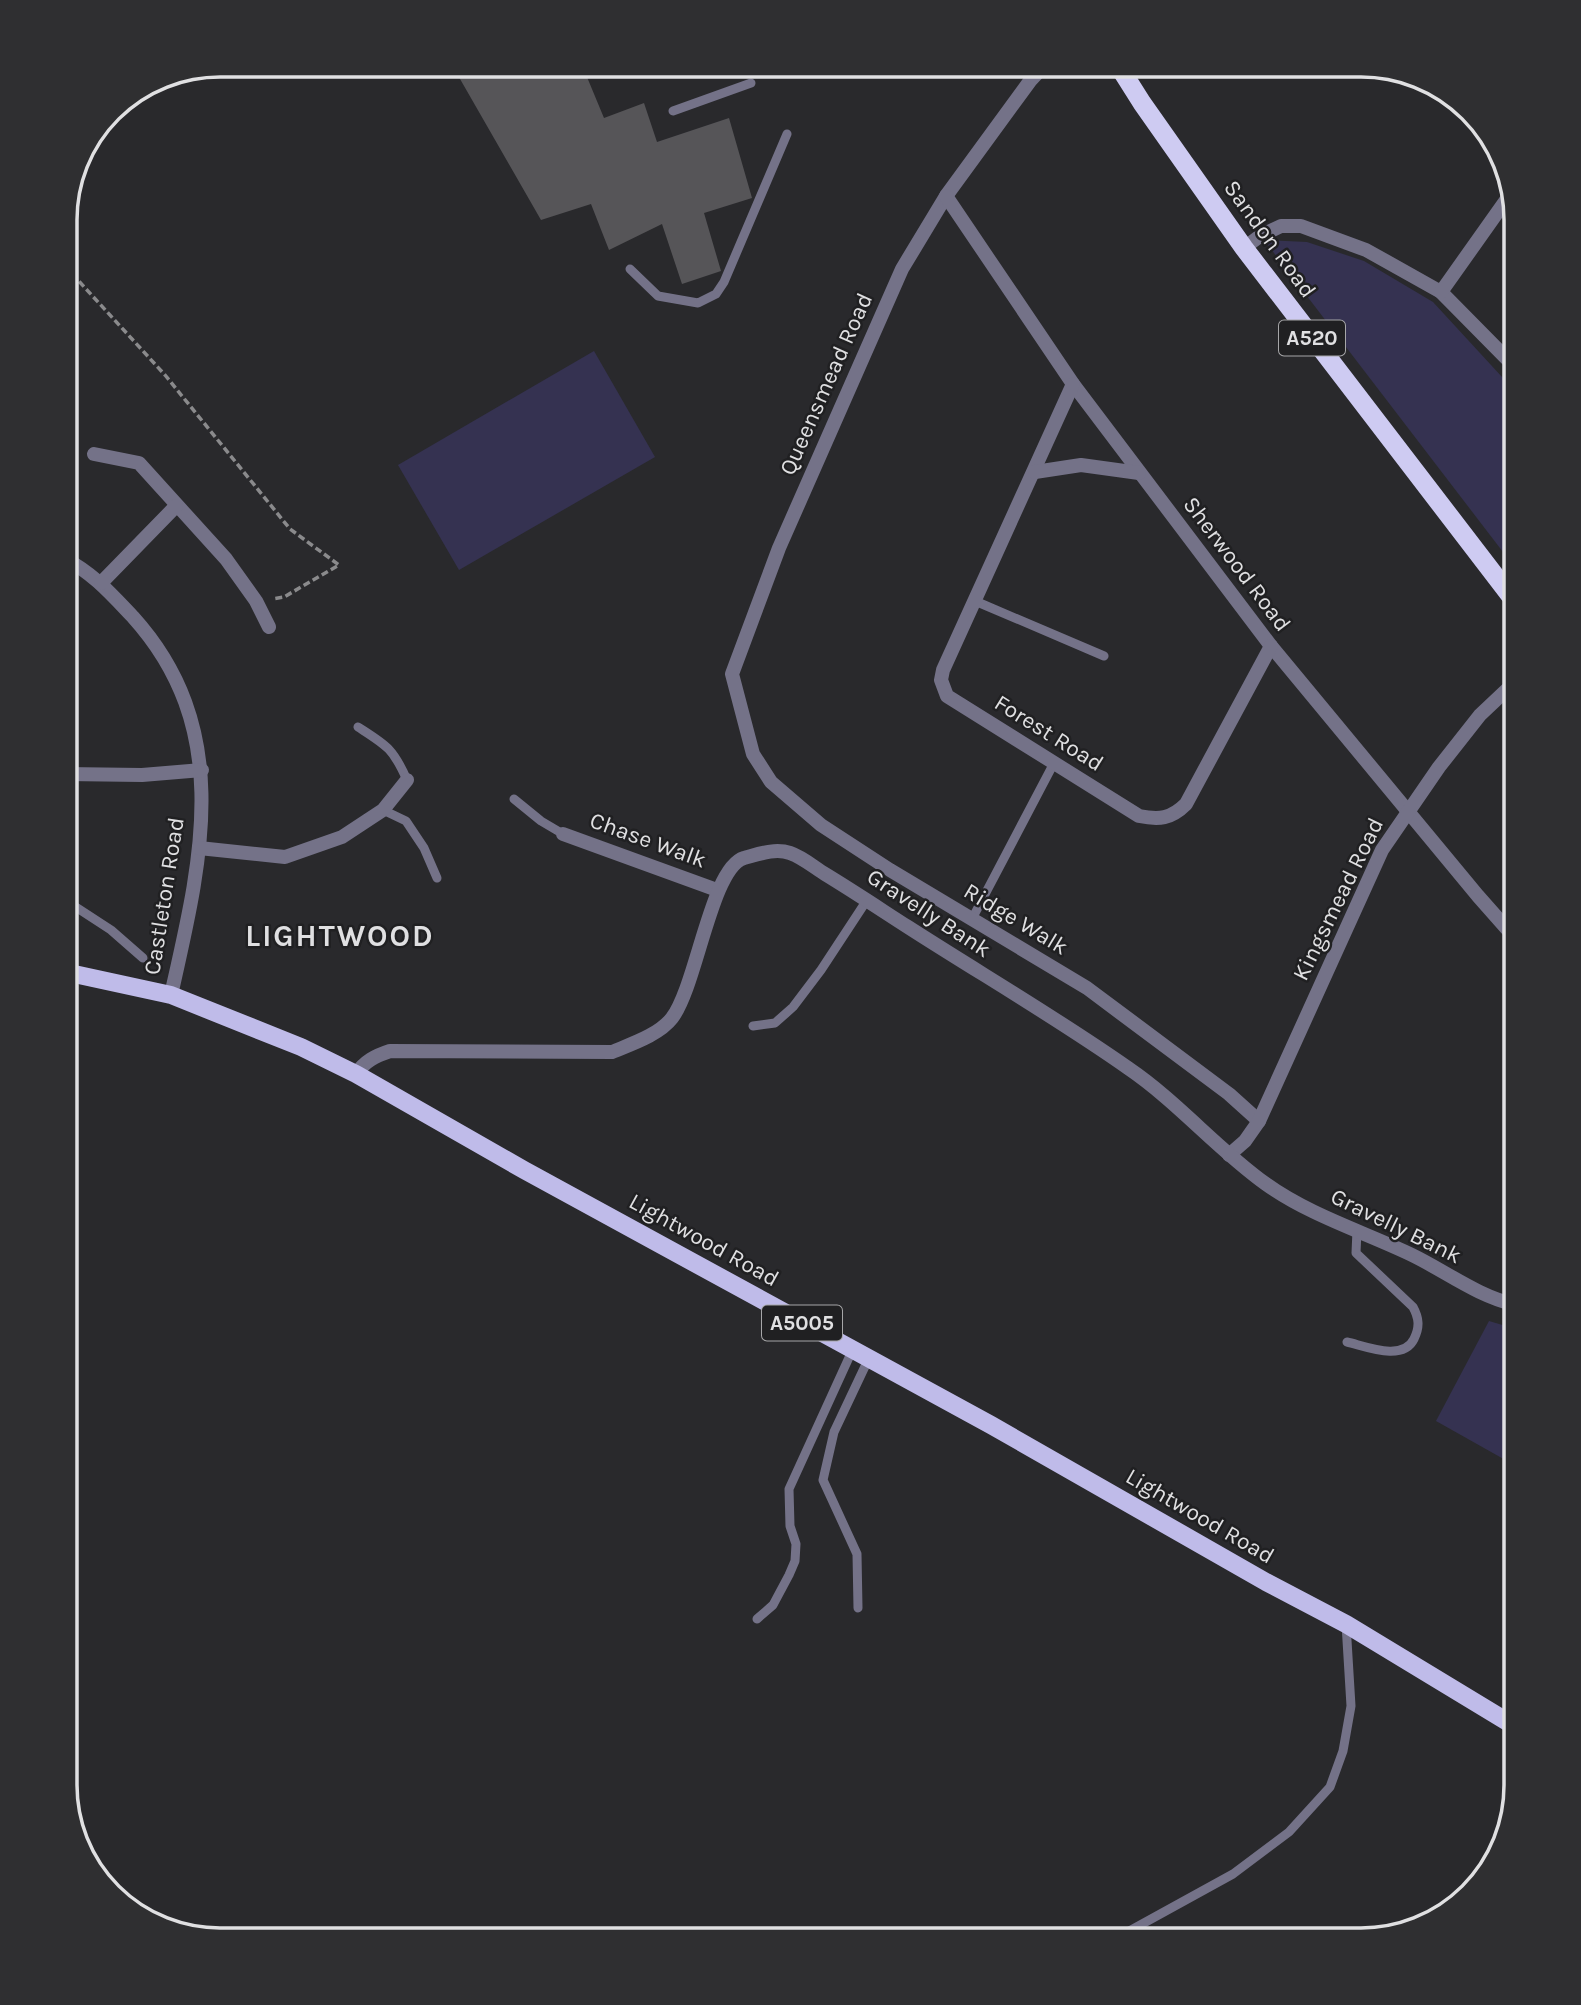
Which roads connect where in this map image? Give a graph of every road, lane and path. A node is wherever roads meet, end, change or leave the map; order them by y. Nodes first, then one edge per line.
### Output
1 (1034, 77) edge
2 (1126, 77) edge
3 (751, 83) dead end
4 (673, 111) dead end
5 (787, 134) dead end
6 (946, 197) junction
7 (1503, 204) edge
8 (1244, 248) junction
9 (631, 269) dead end
10 (77, 279) edge
11 (1441, 292) junction
12 (1504, 356) edge
13 (1073, 384) junction
14 (94, 454) dead end
15 (1035, 472) junction
16 (1139, 473) junction
17 (176, 506) junction
18 (77, 567) edge
19 (101, 583) junction
20 (1504, 587) edge
21 (256, 601) junction
22 (975, 601) junction
23 (269, 627) dead end
24 (1271, 646) junction
25 (1104, 656) dead end
26 (1504, 692) edge
27 (358, 727) dead end
28 (753, 754) joint
29 (1054, 762) junction
30 (201, 770) junction
31 (77, 774) edge
32 (407, 780) joint
33 (514, 799) dead end
34 (383, 810) junction
35 (1408, 812) junction
36 (564, 834) joint
37 (199, 848) junction
38 (437, 878) dead end
39 (717, 890) junction
40 (867, 900) junction
41 (77, 908) edge
42 (972, 919) junction
43 (1504, 925) edge
44 (143, 958) dead end
45 (77, 975) edge
46 (172, 995) junction
47 (752, 1026) dead end
48 (356, 1074) junction
49 (1259, 1121) junction
50 (1229, 1156) junction
51 (1357, 1230) junction
52 (1504, 1302) edge
53 (1347, 1342) dead end
54 (860, 1355) junction
55 (858, 1608) dead end
56 (757, 1619) dead end
57 (1346, 1625) junction
58 (1504, 1720) edge
59 (1135, 1928) edge

1 - 6 street, Queensmead Road
2 - 8 highway, Sandon Road / A520
3 - 4 lane
5 - 9 lane
6 - 13 street, Sherwood Road
6 - 28 street, Queensmead Road
7 - 11 street
8 - 11 street
8 - 20 highway, Sandon Road / A520
10 - 21 path
11 - 12 street
13 - 15 street, Forest Road
13 - 16 street, Sherwood Road
14 - 17 street
15 - 16 street
15 - 22 street, Forest Road
16 - 24 street, Sherwood Road
17 - 19 street
17 - 21 street
18 - 19 street, Castleton Road
19 - 30 street, Castleton Road
21 - 23 street
22 - 25 lane
22 - 29 street, Forest Road
24 - 29 street, Forest Road
24 - 35 street, Sherwood Road
26 - 35 street, Kingsmead Road
27 - 32 lane
28 - 42 street, Ridge Walk
29 - 42 lane
30 - 31 street
30 - 37 street, Castleton Road
32 - 34 street
33 - 36 lane
34 - 37 street
34 - 38 lane
35 - 43 street, Sherwood Road
35 - 49 street, Kingsmead Road
36 - 39 street, Chase Walk
37 - 46 street, Castleton Road
39 - 40 street, Gravelly Bank
39 - 48 street, Gravelly Bank
40 - 47 lane
40 - 50 street, Gravelly Bank
41 - 44 lane
42 - 49 street, Ridge Walk
45 - 46 main road, Lightwood Road / A5005
46 - 48 main road, Lightwood Road / A5005
48 - 54 main road, Lightwood Road / A5005
49 - 50 street, Kingsmead Road
50 - 51 street, Gravelly Bank
51 - 52 street, Gravelly Bank
51 - 53 lane
54 - 55 lane
54 - 56 lane
54 - 57 main road, Lightwood Road / A5005
57 - 58 main road, Lightwood Road / A5005
57 - 59 lane

